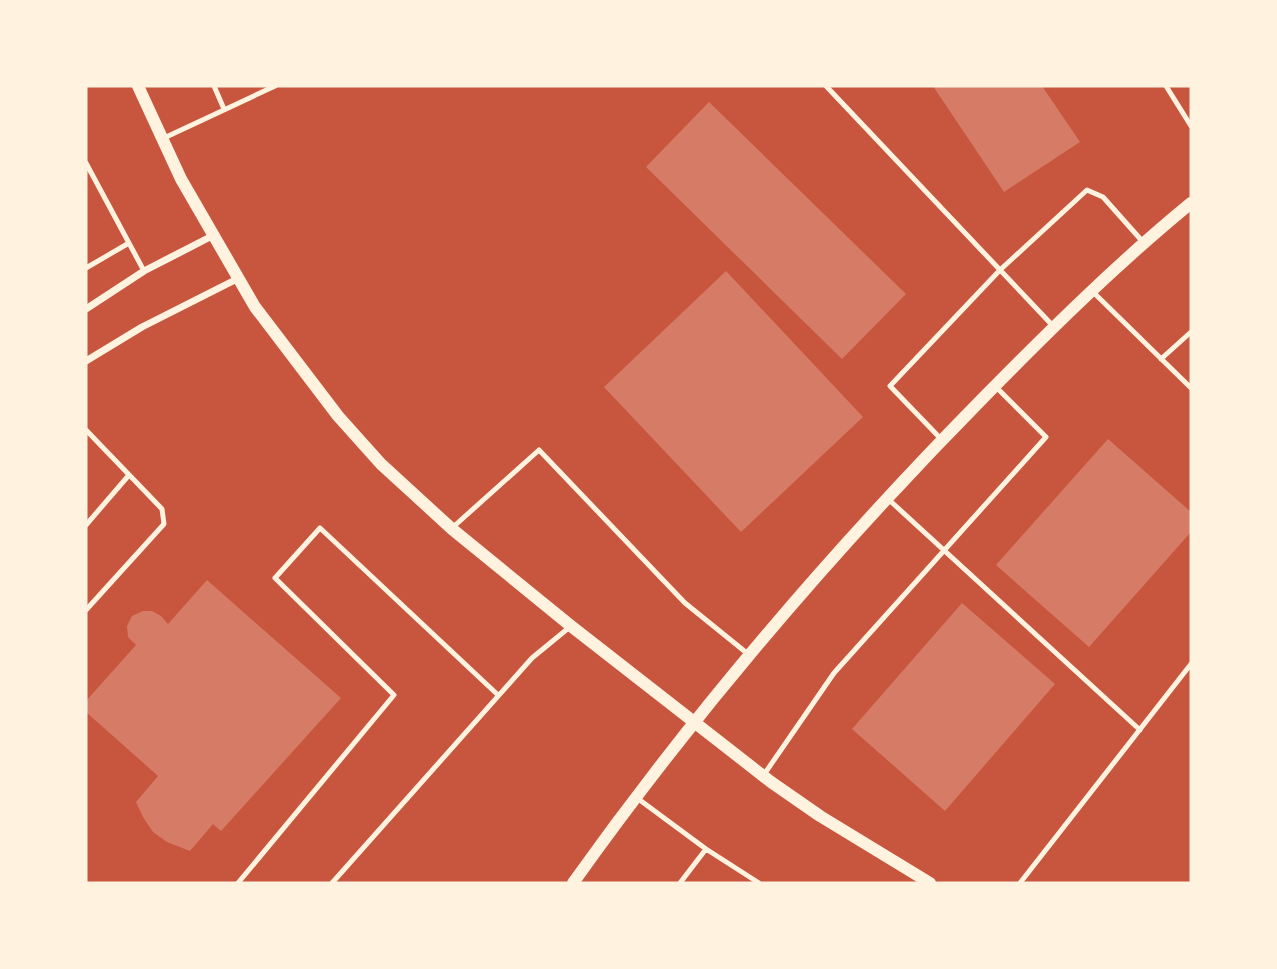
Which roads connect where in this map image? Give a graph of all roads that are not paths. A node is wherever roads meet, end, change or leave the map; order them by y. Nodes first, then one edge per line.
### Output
1 (138, 86) edge
2 (214, 86) edge
3 (275, 86) edge
4 (827, 86) edge
5 (1166, 86) edge
6 (224, 108) junction
7 (1191, 108) edge
8 (1184, 113) junction
9 (1191, 126) edge
10 (162, 139) junction
11 (86, 163) edge
12 (1191, 203) edge
13 (215, 234) junction
14 (129, 243) junction
15 (1143, 243) junction
16 (86, 268) edge
17 (1000, 270) junction
18 (144, 271) junction
19 (240, 278) junction
20 (1091, 290) junction
21 (86, 309) edge
22 (1054, 327) junction
23 (1191, 332) edge
24 (1161, 359) junction
25 (86, 361) edge
26 (995, 386) junction
27 (1191, 388) edge
28 (86, 430) edge
29 (942, 440) junction
30 (129, 475) junction
31 (887, 498) junction
32 (86, 526) edge
33 (452, 529) junction
34 (945, 551) junction
35 (86, 610) edge
36 (571, 626) junction
37 (748, 654) junction
38 (1191, 664) edge
39 (498, 695) junction
40 (693, 722) junction
41 (1140, 730) junction
42 (762, 776) junction
43 (635, 797) junction
44 (706, 849) junction
45 (238, 883) edge
46 (332, 883) edge
47 (573, 883) edge
48 (680, 883) edge
49 (759, 883) edge
50 (930, 883) edge
51 (1020, 883) edge

1 - 10 street
2 - 6 lane
3 - 6 lane
4 - 17 lane
5 - 8 lane
6 - 10 lane
7 - 8 lane
8 - 9 lane
10 - 13 street
11 - 14 lane
12 - 15 street
13 - 18 street
13 - 19 street
14 - 16 lane
14 - 18 lane
15 - 17 lane
15 - 20 street
17 - 22 lane
17 - 29 lane
18 - 21 street
19 - 25 street
19 - 33 street
20 - 22 street
20 - 24 lane
22 - 26 street
23 - 24 lane
24 - 27 lane
26 - 29 street
26 - 34 lane
28 - 30 lane
29 - 31 street
30 - 32 lane
30 - 35 lane
31 - 34 lane
31 - 37 street
33 - 36 street
33 - 37 lane
34 - 41 lane
34 - 42 lane
36 - 39 lane
36 - 40 street
37 - 40 street
38 - 41 lane
39 - 45 lane
39 - 46 lane
40 - 42 street
40 - 43 street
41 - 51 lane
42 - 50 street
43 - 44 lane
43 - 47 street
44 - 48 lane
44 - 49 lane

